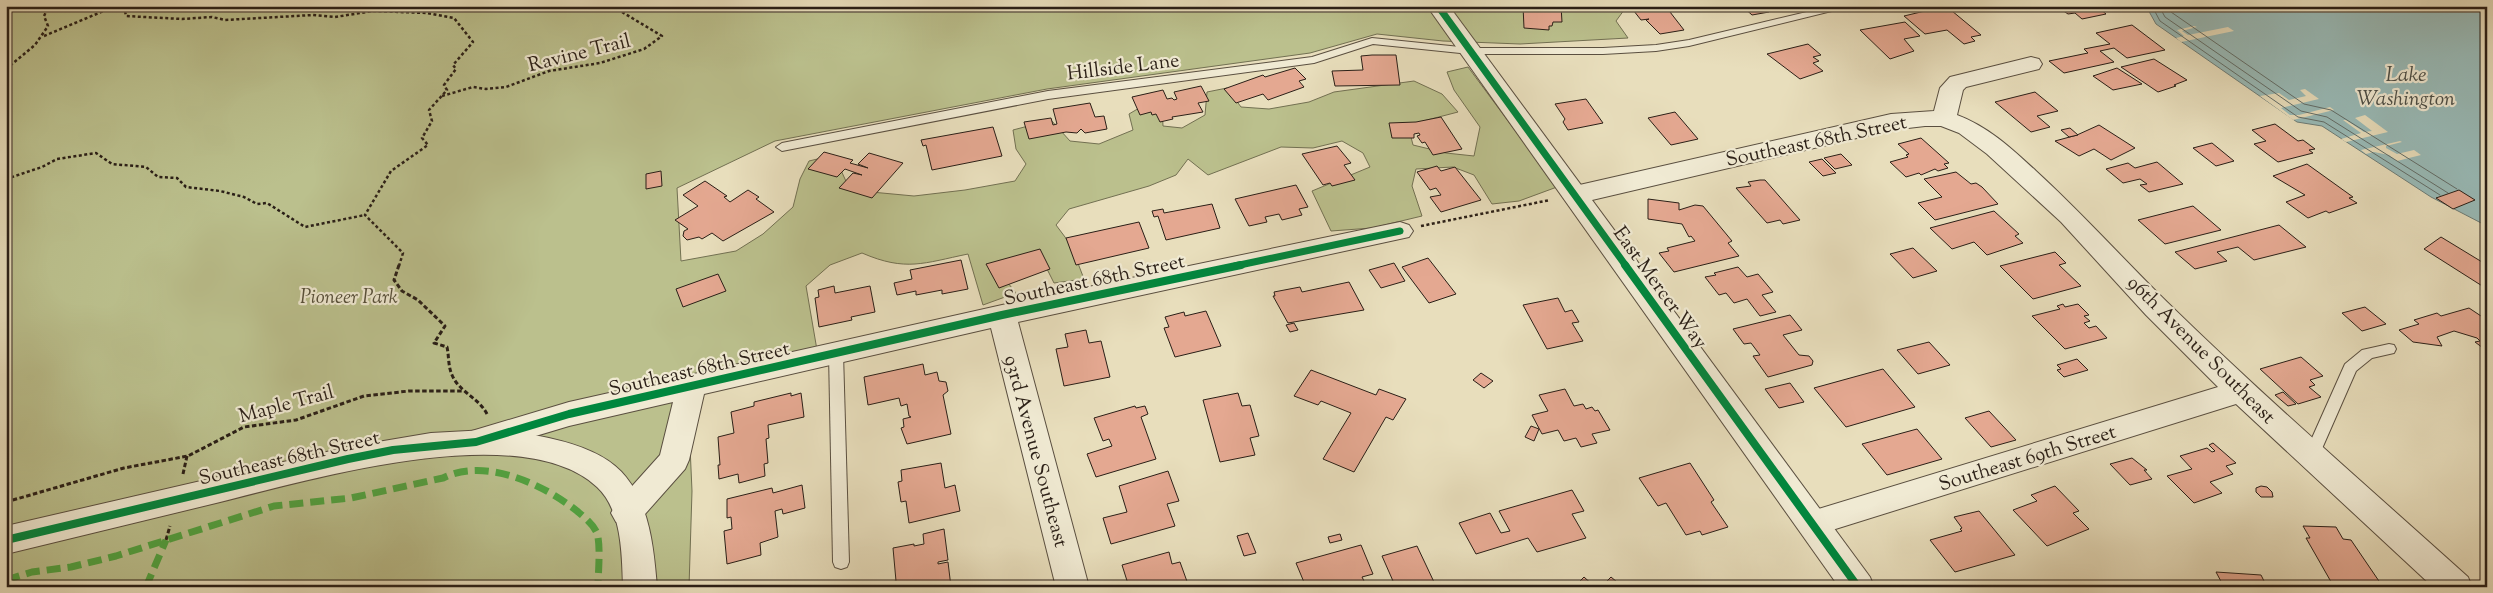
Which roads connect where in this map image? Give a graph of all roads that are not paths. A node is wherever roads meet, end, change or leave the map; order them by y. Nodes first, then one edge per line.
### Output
1 (1438, 6) edge
2 (1846, 6) edge
3 (1470, 50) junction
4 (2031, 64) dead end
5 (1944, 120) junction
6 (782, 147) dead end
7 (1575, 195) junction
8 (1400, 231) road end
9 (1002, 316) junction
10 (2389, 349) dead end
11 (836, 353) junction
12 (692, 387) junction
13 (2241, 391) junction
14 (476, 442) junction
15 (2312, 456) junction
16 (627, 513) junction
17 (1813, 523) junction
18 (6, 540) edge
19 (840, 562) dead end
20 (640, 587) edge
21 (1073, 587) edge
22 (1858, 587) edge
23 (2456, 587) edge

1 - 3 street, East Mercer Way
2 - 3 lane
3 - 6 lane, Hillside Lane
3 - 7 street, East Mercer Way
4 - 5 street
5 - 7 street, Southeast 68th Street
5 - 13 street, 96th Avenue Southeast
7 - 17 street, East Mercer Way
8 - 9 street, Southeast 68th Street
9 - 11 street, Southeast 68th Street
9 - 21 street, 93rd Avenue Southeast
10 - 15 lane
11 - 12 street, Southeast 68th Street
11 - 19 lane
12 - 14 street, Southeast 68th Street
12 - 16 street
13 - 15 street, 96th Avenue Southeast
13 - 17 street, Southeast 69th Street
14 - 16 street
14 - 18 street, Southeast 68th Street
15 - 23 street, 96th Avenue Southeast
16 - 20 street
17 - 22 street, East Mercer Way

